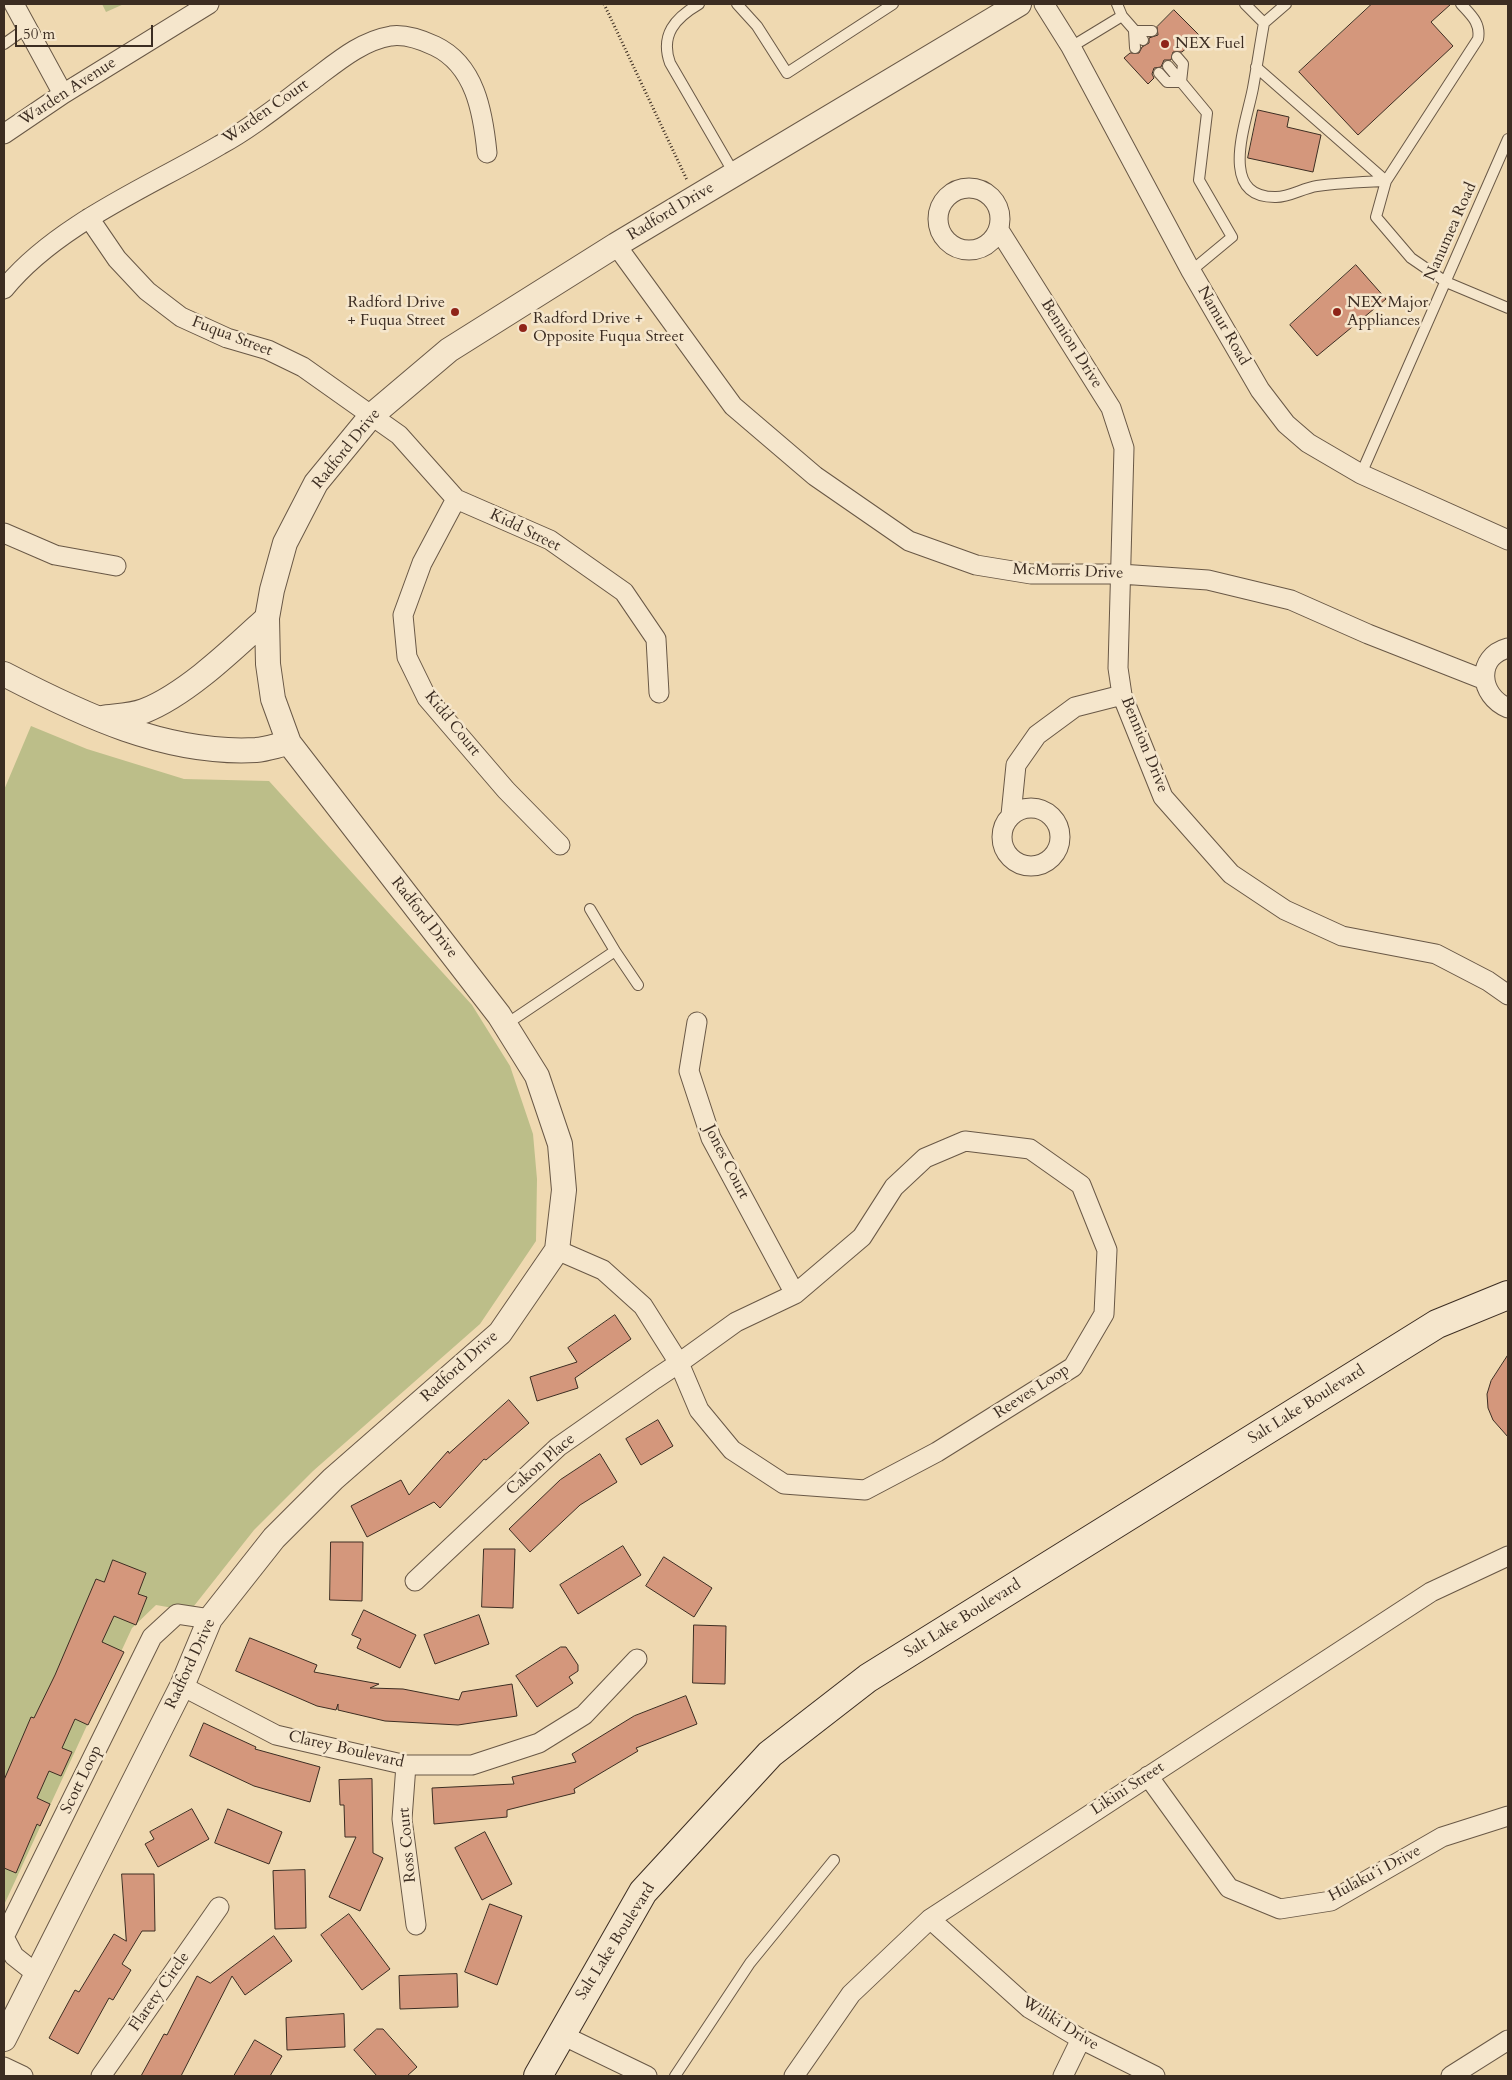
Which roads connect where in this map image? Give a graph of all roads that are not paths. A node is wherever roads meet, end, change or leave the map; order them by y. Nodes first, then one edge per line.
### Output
1 (14, 4) edge
2 (209, 4) edge
3 (698, 4) edge
4 (737, 4) edge
5 (893, 4) edge
6 (1018, 4) edge
7 (1044, 4) edge
8 (1118, 4) edge
9 (1245, 4) edge
10 (1286, 4) edge
11 (1461, 4) edge
12 (1122, 16) junction
13 (1264, 23) junction
14 (28, 27) junction
15 (1134, 31) junction
16 (1152, 31) dead end
17 (1143, 40) dead end
18 (4, 44) edge
19 (1072, 47) junction
20 (1135, 48) dead end
21 (1177, 57) dead end
22 (1168, 66) dead end
23 (1256, 67) junction
24 (1160, 73) dead end
25 (1181, 82) junction
26 (63, 94) junction
27 (4, 134) edge
28 (1508, 139) edge
29 (487, 152) dead end
30 (735, 174) junction
31 (1386, 181) junction
32 (90, 218) junction
33 (999, 230) dead end
34 (616, 245) junction
35 (1191, 271) junction
36 (1446, 282) junction
37 (4, 289) edge
38 (1508, 308) edge
39 (371, 416) junction
40 (1361, 474) junction
41 (456, 499) junction
42 (4, 534) edge
43 (1508, 540) edge
44 (116, 566) dead end
45 (1120, 574) junction
46 (267, 618) junction
47 (1508, 648) edge
48 (4, 674) edge
49 (1485, 680) junction
50 (658, 693) dead end
51 (1122, 695) junction
52 (1508, 708) edge
53 (97, 718) junction
54 (289, 743) junction
55 (1010, 816) dead end
56 (560, 845) dead end
57 (590, 909) dead end
58 (615, 951) junction
59 (638, 985) dead end
60 (1508, 995) edge
61 (697, 1022) dead end
62 (505, 1025) junction
63 (557, 1250) junction
64 (795, 1294) junction
65 (1508, 1295) edge
66 (679, 1363) junction
67 (1508, 1556) edge
68 (415, 1581) dead end
69 (210, 1619) junction
70 (637, 1659) dead end
71 (182, 1686) junction
72 (406, 1765) junction
73 (1148, 1776) junction
74 (1508, 1816) edge
75 (834, 1860) dead end
76 (219, 1907) dead end
77 (930, 1919) junction
78 (416, 1925) dead end
79 (38, 1975) junction
80 (560, 2034) junction
81 (1081, 2039) junction
82 (4, 2040) edge
83 (1508, 2040) edge
84 (4, 2066) edge
85 (23, 2076) edge
86 (101, 2076) edge
87 (538, 2076) edge
88 (647, 2076) edge
89 (675, 2076) edge
90 (794, 2076) edge
91 (1063, 2076) edge
92 (1155, 2076) edge
93 (1451, 2076) edge

1 - 14 street
2 - 26 street, Warden Avenue
3 - 30 lane
4 - 5 lane
6 - 30 street, Radford Drive
7 - 19 street, Namur Road
8 - 12 lane
9 - 13 lane
10 - 13 lane
11 - 31 lane
12 - 15 lane
12 - 19 lane
13 - 23 lane
14 - 18 lane
14 - 26 street
15 - 16 lane
15 - 17 lane
15 - 20 lane
19 - 35 street, Namur Road
21 - 25 lane
22 - 25 lane
23 - 31 lane
23 - 31 lane
24 - 25 lane
25 - 35 lane
26 - 27 street, Warden Avenue
28 - 36 lane, Nanumea Road
29 - 32 street, Warden Court
30 - 34 street, Radford Drive
31 - 36 lane
32 - 37 street, Warden Court
32 - 39 street, Fuqua Street
33 - 45 street, Bennion Drive
34 - 39 street, Radford Drive
34 - 45 street, McMorris Drive
35 - 40 street, Namur Road
36 - 38 lane
36 - 40 lane, Nanumea Road
39 - 41 street, Kidd Street
39 - 46 street, Radford Drive
40 - 43 street, Namur Road
41 - 50 street, Kidd Street
41 - 56 street, Kidd Court
42 - 44 street
45 - 49 street, McMorris Drive
45 - 51 street, Bennion Drive
46 - 53 street
46 - 54 street, Radford Drive
47 - 49 street
48 - 53 street
49 - 52 street
51 - 55 street
51 - 60 street, Bennion Drive
53 - 54 street
54 - 62 street, Radford Drive
57 - 58 lane
58 - 59 lane
58 - 62 lane
61 - 64 street, Jones Court
62 - 63 street, Radford Drive
63 - 66 street, Reeves Loop
63 - 69 street, Radford Drive
64 - 66 street, Reeves Loop
64 - 66 street, Reeves Loop
65 - 80 main road, Salt Lake Boulevard
66 - 68 street, Cakon Place
67 - 73 street, Likini Street
69 - 71 street, Radford Drive
69 - 79 street, Scott Loop
70 - 72 street, Clarey Boulevard
71 - 72 street, Clarey Boulevard
71 - 79 street, Radford Drive
72 - 78 street, Ross Court
73 - 74 street, Hulakuʻi Drive
73 - 77 street, Likini Street
75 - 89 lane
76 - 86 street, Flarety Circle
77 - 81 street, Wiliki Drive
77 - 90 street, Likini Street
79 - 82 street, Radford Drive
80 - 87 main road, Salt Lake Boulevard
80 - 88 street
81 - 91 street
81 - 92 street, Wiliki Drive
83 - 93 street
84 - 85 street

